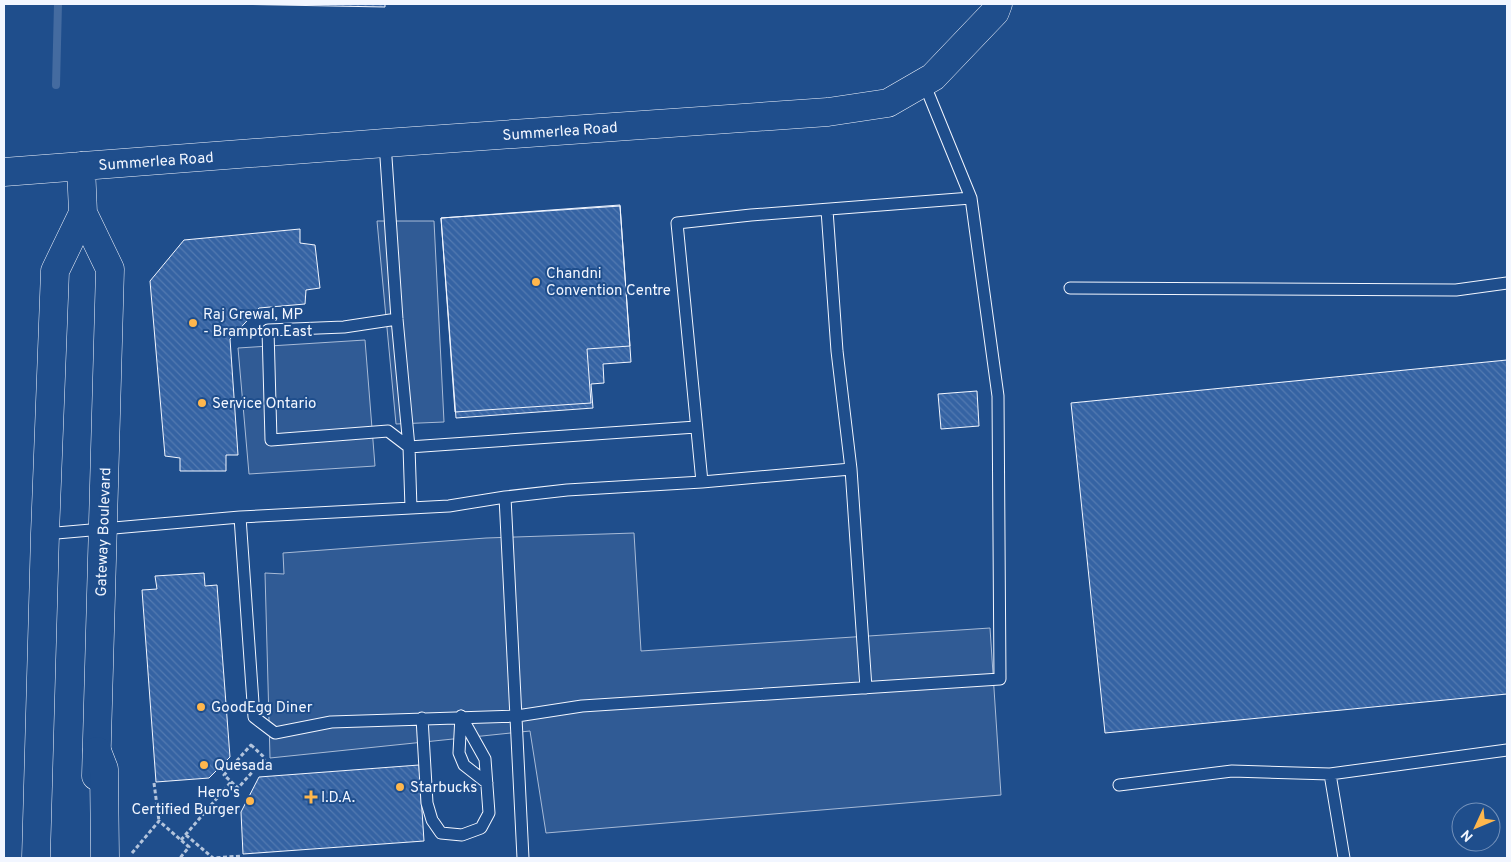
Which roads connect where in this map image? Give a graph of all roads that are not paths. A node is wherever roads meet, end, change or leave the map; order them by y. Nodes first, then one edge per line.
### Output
1 (998, 4) edge
2 (924, 82) junction
3 (385, 143) junction
4 (81, 166) junction
5 (4, 172) edge
6 (971, 198) junction
7 (827, 210) junction
8 (83, 213) junction
9 (1507, 284) edge
10 (1070, 288) dead end
11 (397, 319) junction
12 (696, 427) junction
13 (409, 447) junction
14 (851, 469) junction
15 (702, 482) junction
16 (505, 497) junction
17 (411, 508) junction
18 (240, 517) junction
19 (103, 529) junction
20 (45, 534) junction
21 (866, 688) junction
22 (461, 716) junction
23 (517, 716) junction
24 (422, 718) junction
25 (1507, 750) edge
26 (97, 751) junction
27 (1330, 774) junction
28 (487, 783) junction
29 (1119, 786) dead end
30 (36, 858) edge
31 (94, 858) edge
32 (104, 858) edge
33 (523, 858) edge
34 (1344, 858) edge

1 - 2 street, Summerlea Road
2 - 3 street, Summerlea Road
2 - 6 lane
3 - 4 street, Summerlea Road
3 - 11 lane
4 - 5 street, Summerlea Road
4 - 8 street, Gateway Boulevard
6 - 7 lane
6 - 21 lane
7 - 12 lane
7 - 14 lane
8 - 19 street, Gateway Boulevard
8 - 20 street, Gateway Boulevard
9 - 10 lane
11 - 13 lane
11 - 13 lane
12 - 13 lane
12 - 15 lane
13 - 17 lane
14 - 15 lane
14 - 21 lane
15 - 16 lane
16 - 17 lane
16 - 23 lane
17 - 18 lane
18 - 19 lane
18 - 24 lane
19 - 20 lane
19 - 26 street, Gateway Boulevard
20 - 30 street, Gateway Boulevard
21 - 23 lane
22 - 23 lane
22 - 24 lane
22 - 28 lane
22 - 28 lane
23 - 33 lane
24 - 28 lane
25 - 27 lane
26 - 31 street, Gateway Boulevard
26 - 32 street
27 - 29 lane
27 - 34 lane

